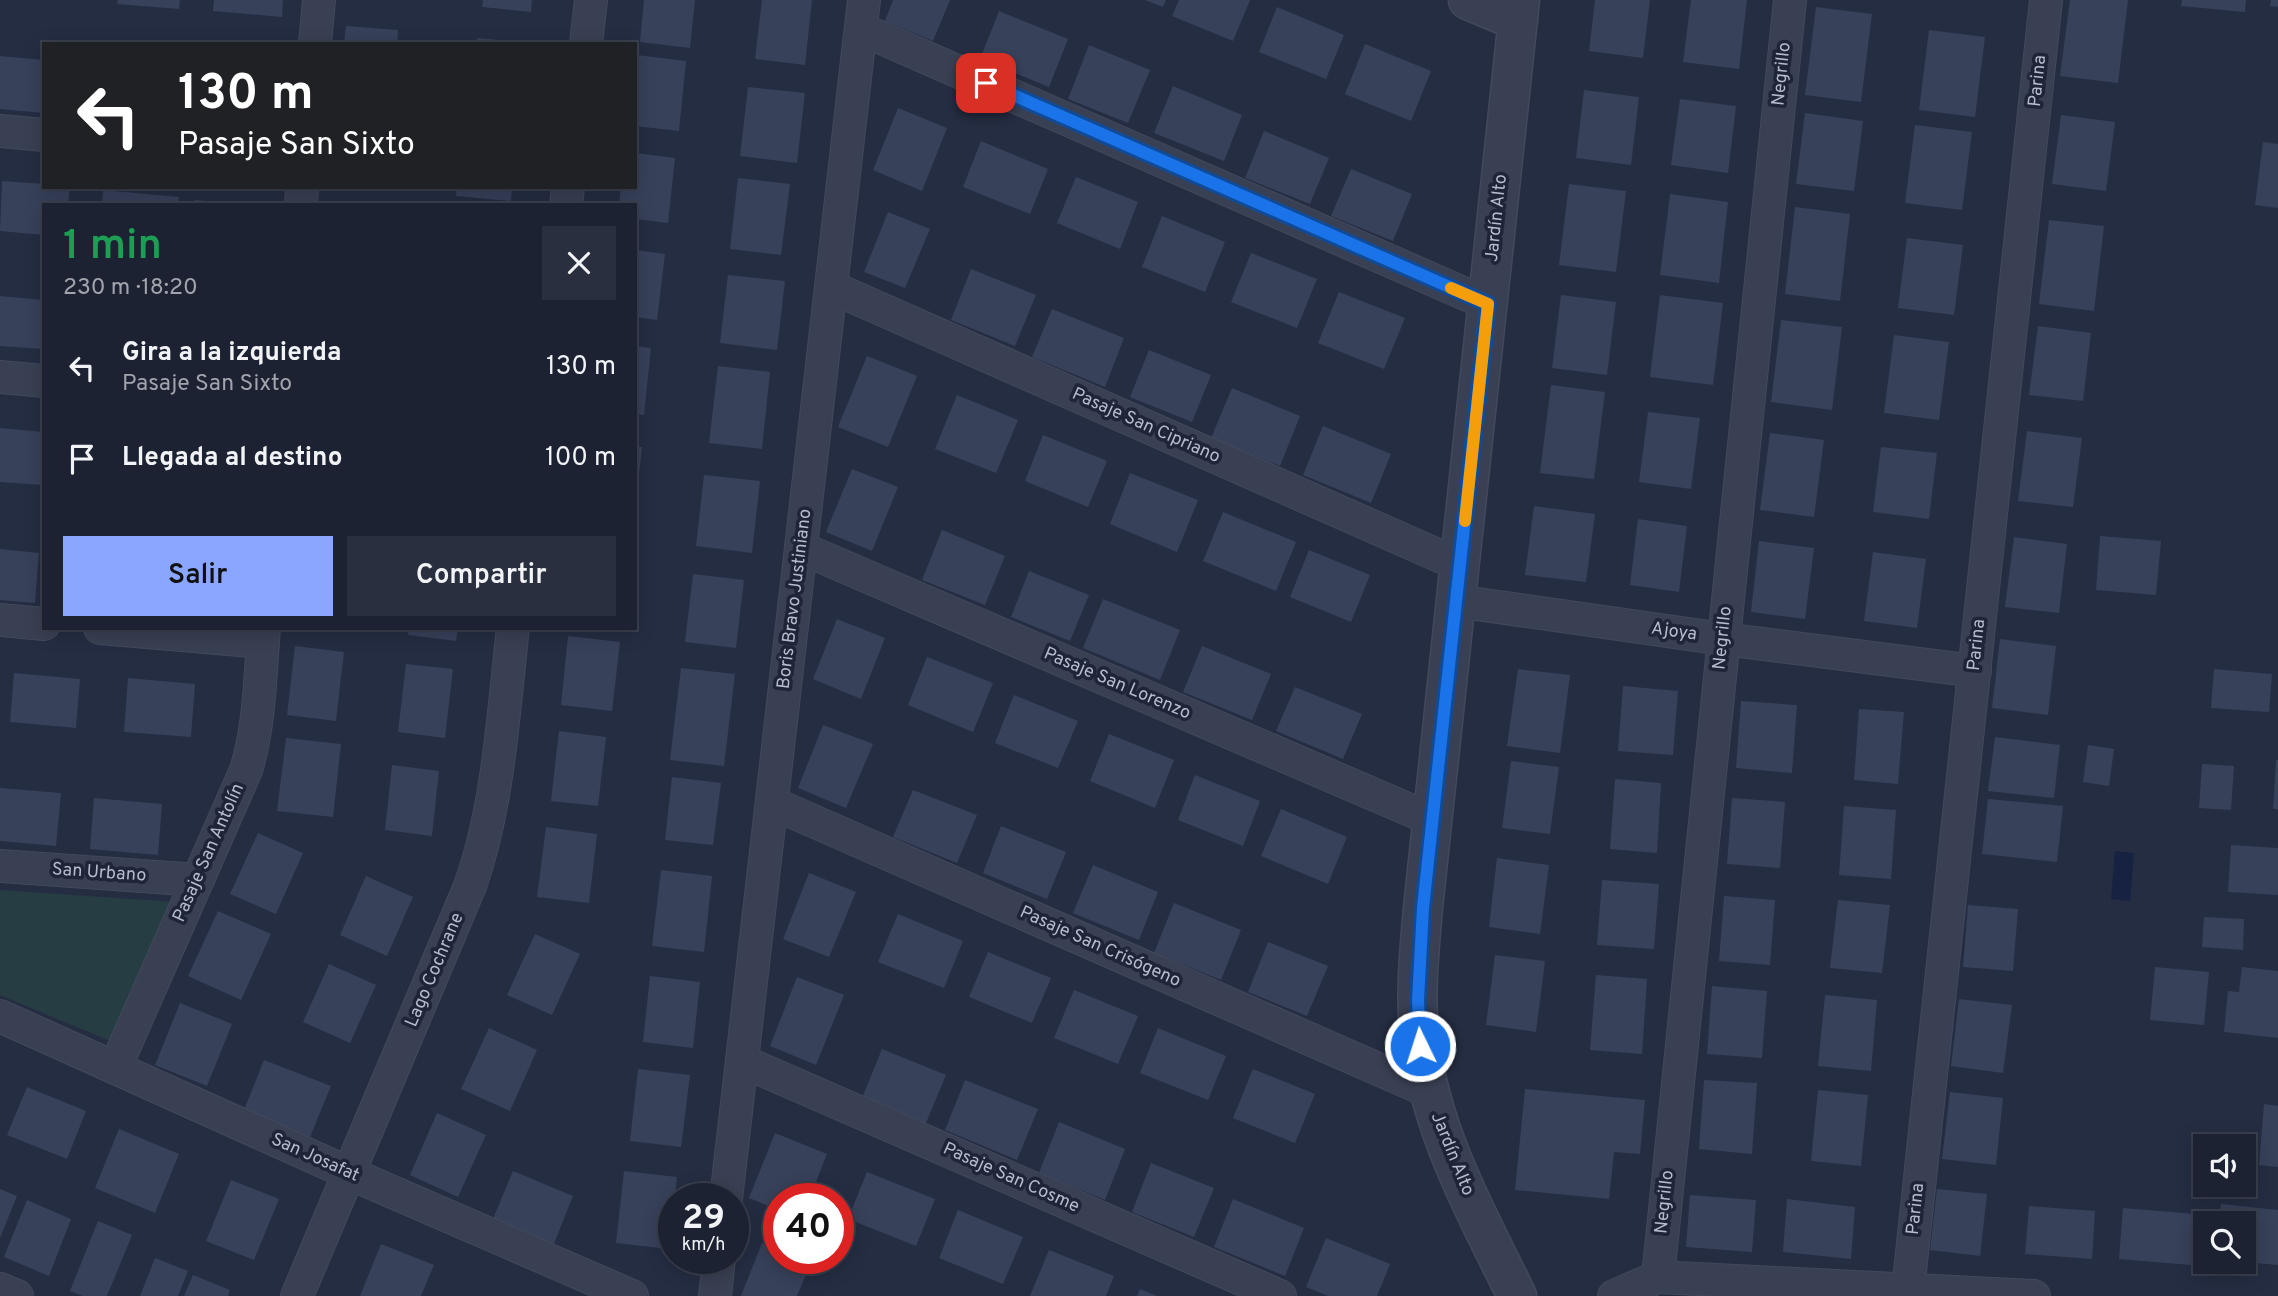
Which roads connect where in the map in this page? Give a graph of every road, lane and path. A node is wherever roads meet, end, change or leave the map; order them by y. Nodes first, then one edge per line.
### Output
1 (318, 0) edge
2 (591, 0) edge
3 (1468, 0) edge
4 (1790, 0) edge
5 (2046, 0) edge
6 (1519, 10) edge
7 (862, 14) edge
8 (315, 42) edge
9 (586, 42) edge
10 (0, 131) edge
11 (42, 135) edge
12 (831, 287) junction
13 (1488, 304) junction
14 (0, 377) edge
15 (42, 381) edge
16 (801, 548) junction
17 (1458, 583) junction
18 (0, 620) edge
19 (42, 624) edge
20 (147, 630) edge
21 (513, 630) edge
22 (264, 635) edge
23 (1723, 639) junction
24 (1975, 671) junction
25 (772, 803) junction
26 (1433, 820) junction
27 (0, 866) edge
28 (198, 880) junction
29 (0, 1016) edge
30 (742, 1061) junction
31 (115, 1068) junction
32 (1429, 1091) junction
33 (351, 1174) junction
34 (728, 1183) edge
35 (717, 1274) edge
36 (1658, 1277) junction
37 (0, 1289) edge
38 (1908, 1290) junction
39 (17, 1296) edge
40 (297, 1296) edge
41 (632, 1296) edge
42 (715, 1296) edge
43 (1280, 1296) edge
44 (1517, 1296) edge
45 (1614, 1296) edge
46 (2034, 1296) edge

1 - 8 street
2 - 9 street
3 - 6 street
4 - 23 street, Negrillo
5 - 24 street, Parina
6 - 13 street, Jardín Alto
7 - 12 street, Boris Bravo Justiniano
7 - 13 street
10 - 11 street
12 - 16 street, Boris Bravo Justiniano
12 - 17 street, Pasaje San Cipriano
13 - 17 street, Jardín Alto
14 - 15 street
16 - 25 street, Boris Bravo Justiniano
16 - 26 street, Pasaje San Lorenzo
17 - 23 street, Ajoya
17 - 26 street, Jardín Alto
18 - 19 street
20 - 22 street
21 - 33 street, Lago Cochrane
22 - 28 street, Pasaje San Antolín
23 - 24 street, Ajoya
23 - 36 street, Negrillo
24 - 38 street, Parina
25 - 30 street, Boris Bravo Justiniano
25 - 32 street, Pasaje San Crisógeno
26 - 32 street, Jardín Alto
27 - 28 street, San Urbano
28 - 31 street, Pasaje San Antolín
29 - 31 street, San Josafat
30 - 34 street, Boris Bravo Justiniano
30 - 43 street, Pasaje San Cosme
31 - 33 street, San Josafat
32 - 44 street, Jardín Alto
33 - 40 street, Lago Cochrane
33 - 41 street, San Josafat
35 - 42 street
36 - 38 street
36 - 45 street
37 - 39 street
38 - 46 street

